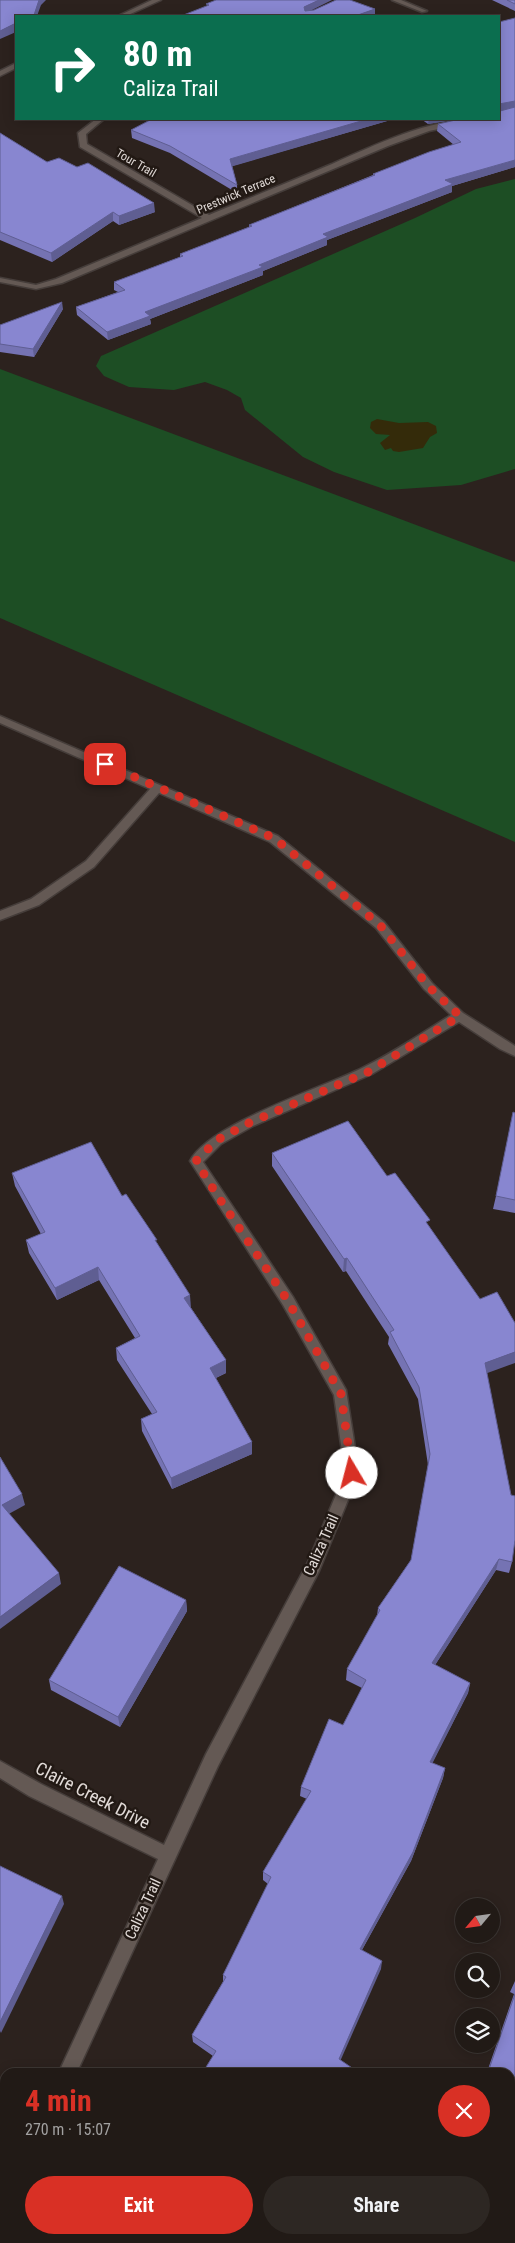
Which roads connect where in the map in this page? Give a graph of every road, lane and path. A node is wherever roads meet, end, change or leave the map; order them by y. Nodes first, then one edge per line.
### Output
1 (158, 0) edge
2 (395, 0) edge
3 (424, 11) dead end
4 (123, 15) edge
5 (15, 66) edge
6 (0, 74) edge
7 (99, 120) edge
8 (476, 120) edge
9 (208, 218) junction
10 (0, 280) edge
11 (0, 718) edge
12 (158, 787) junction
13 (0, 916) edge
14 (460, 1016) junction
15 (515, 1051) edge
16 (0, 1768) edge
17 (168, 1855) junction
18 (70, 2068) edge

1 - 4 street
2 - 3 street
5 - 6 street
7 - 9 street, Tour Trail
8 - 9 street, Prestwick Terrace
9 - 10 street, Prestwick Terrace
11 - 12 street
12 - 13 street
12 - 14 street
14 - 15 street
14 - 17 street, Caliza Trail
16 - 17 street, Claire Creek Drive
17 - 18 street, Caliza Trail

